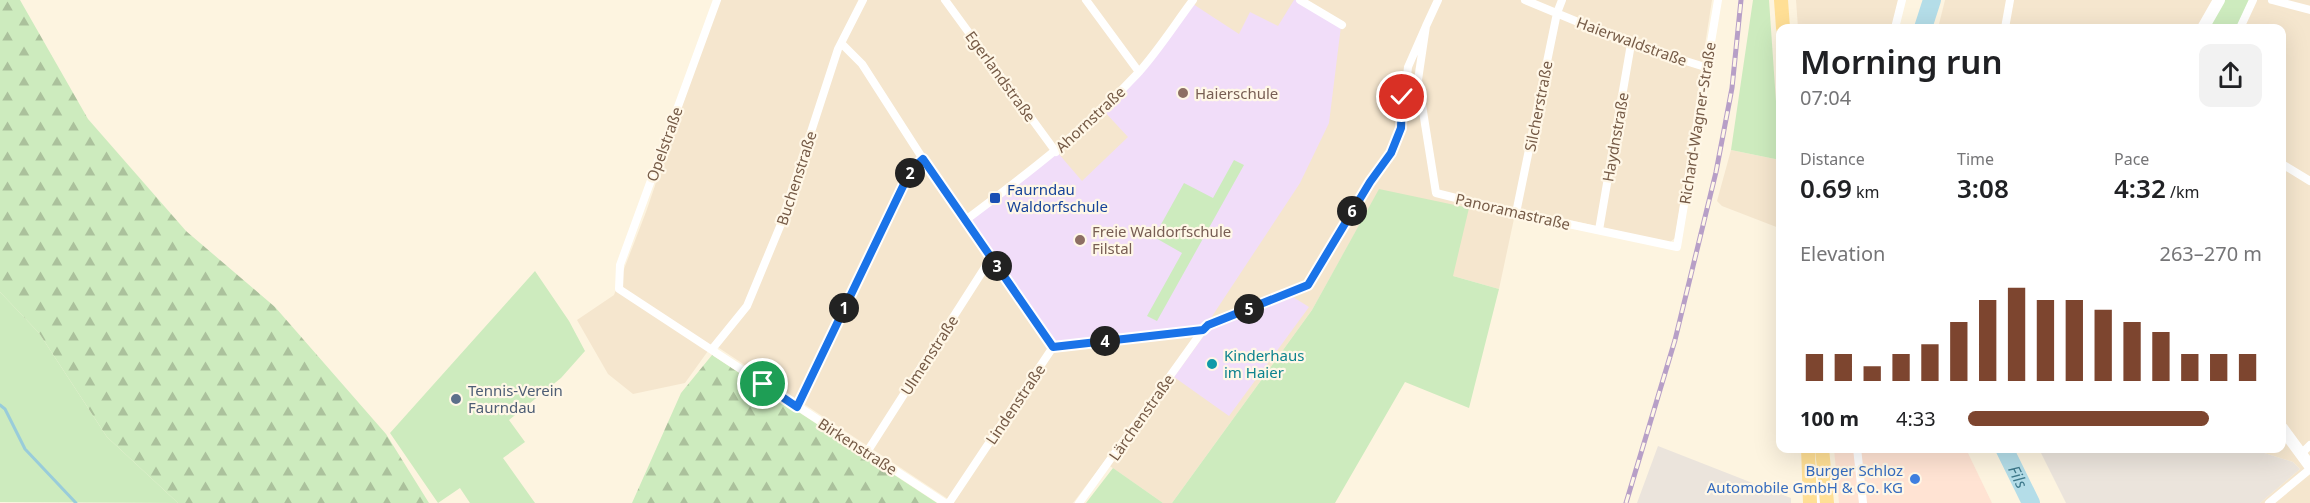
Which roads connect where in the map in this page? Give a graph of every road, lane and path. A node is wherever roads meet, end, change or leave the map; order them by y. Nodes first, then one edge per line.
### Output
1 (717, 0) edge
2 (862, 0) edge
3 (945, 0) edge
4 (1086, 0) edge
5 (1193, 0) edge
6 (1300, 0) edge
7 (1438, 0) edge
8 (1525, 0) edge
9 (1562, 0) edge
10 (1718, 0) edge
11 (1780, 0) edge
12 (1902, 0) edge
13 (2010, 0) edge
14 (2219, 0) edge
15 (2253, 0) edge
16 (2272, 0) edge
17 (2310, 10) edge
18 (1557, 13) junction
19 (1783, 24) edge
20 (1896, 24) edge
21 (2006, 24) edge
22 (2206, 24) edge
23 (2242, 24) edge
24 (1342, 25) dead end
25 (1426, 26) junction
26 (842, 44) junction
27 (1631, 44) junction
28 (1705, 67) junction
29 (1139, 72) junction
30 (1056, 152) junction
31 (923, 159) junction
32 (2286, 166) edge
33 (2310, 181) edge
34 (1516, 213) junction
35 (966, 219) junction
36 (1599, 230) junction
37 (1677, 247) joint
38 (991, 258) junction
39 (619, 289) joint
40 (1203, 330) junction
41 (1053, 347) junction
42 (713, 348) junction
43 (797, 407) junction
44 (2286, 439) edge
45 (2306, 449) edge
46 (867, 452) junction
47 (1808, 453) edge
48 (1816, 453) edge
49 (1822, 453) edge
50 (1858, 453) edge
51 (2310, 467) edge
52 (947, 503) edge
53 (1078, 503) edge
54 (1810, 503) edge
55 (1819, 503) edge
56 (1827, 503) edge
57 (1863, 503) edge
58 (2269, 503) edge

1 - 39 street, Opelstraße
2 - 26 street, Buchenstraße
3 - 30 street, Egerlandstraße
4 - 29 street
5 - 29 street, Ahornstraße
6 - 24 street
7 - 25 street, Panoramastraße
8 - 18 street, Haierwaldstraße
9 - 18 street, Silcherstraße
10 - 28 street, Richard-Wagner-Straße
11 - 19 main road
12 - 20 street
13 - 21 street
14 - 22 street
15 - 23 street
16 - 17 street
18 - 27 street, Haierwaldstraße
18 - 34 street, Silcherstraße
25 - 34 street, Panoramastraße
25 - 40 street, Lindenstraße
26 - 31 street
26 - 42 street, Buchenstraße
27 - 28 street, Haierwaldstraße
27 - 36 street, Haydnstraße
28 - 37 street, Richard-Wagner-Straße
29 - 30 street, Ahornstraße
30 - 35 street, Ahornstraße
31 - 35 street
31 - 43 street
32 - 33 street
34 - 36 street, Panoramastraße
35 - 38 street
36 - 37 street, Panoramastraße
38 - 41 street
38 - 46 street, Ulmenstraße
39 - 42 street, Birkenstraße
40 - 41 street, Lindenstraße
40 - 53 street, Lärchenstraße
41 - 52 street, Lindenstraße
42 - 43 street, Birkenstraße
43 - 46 street, Birkenstraße
44 - 45 street
45 - 51 street
46 - 52 street, Birkenstraße
47 - 54 main road
48 - 55 street
49 - 56 main road
50 - 57 street
51 - 58 street

